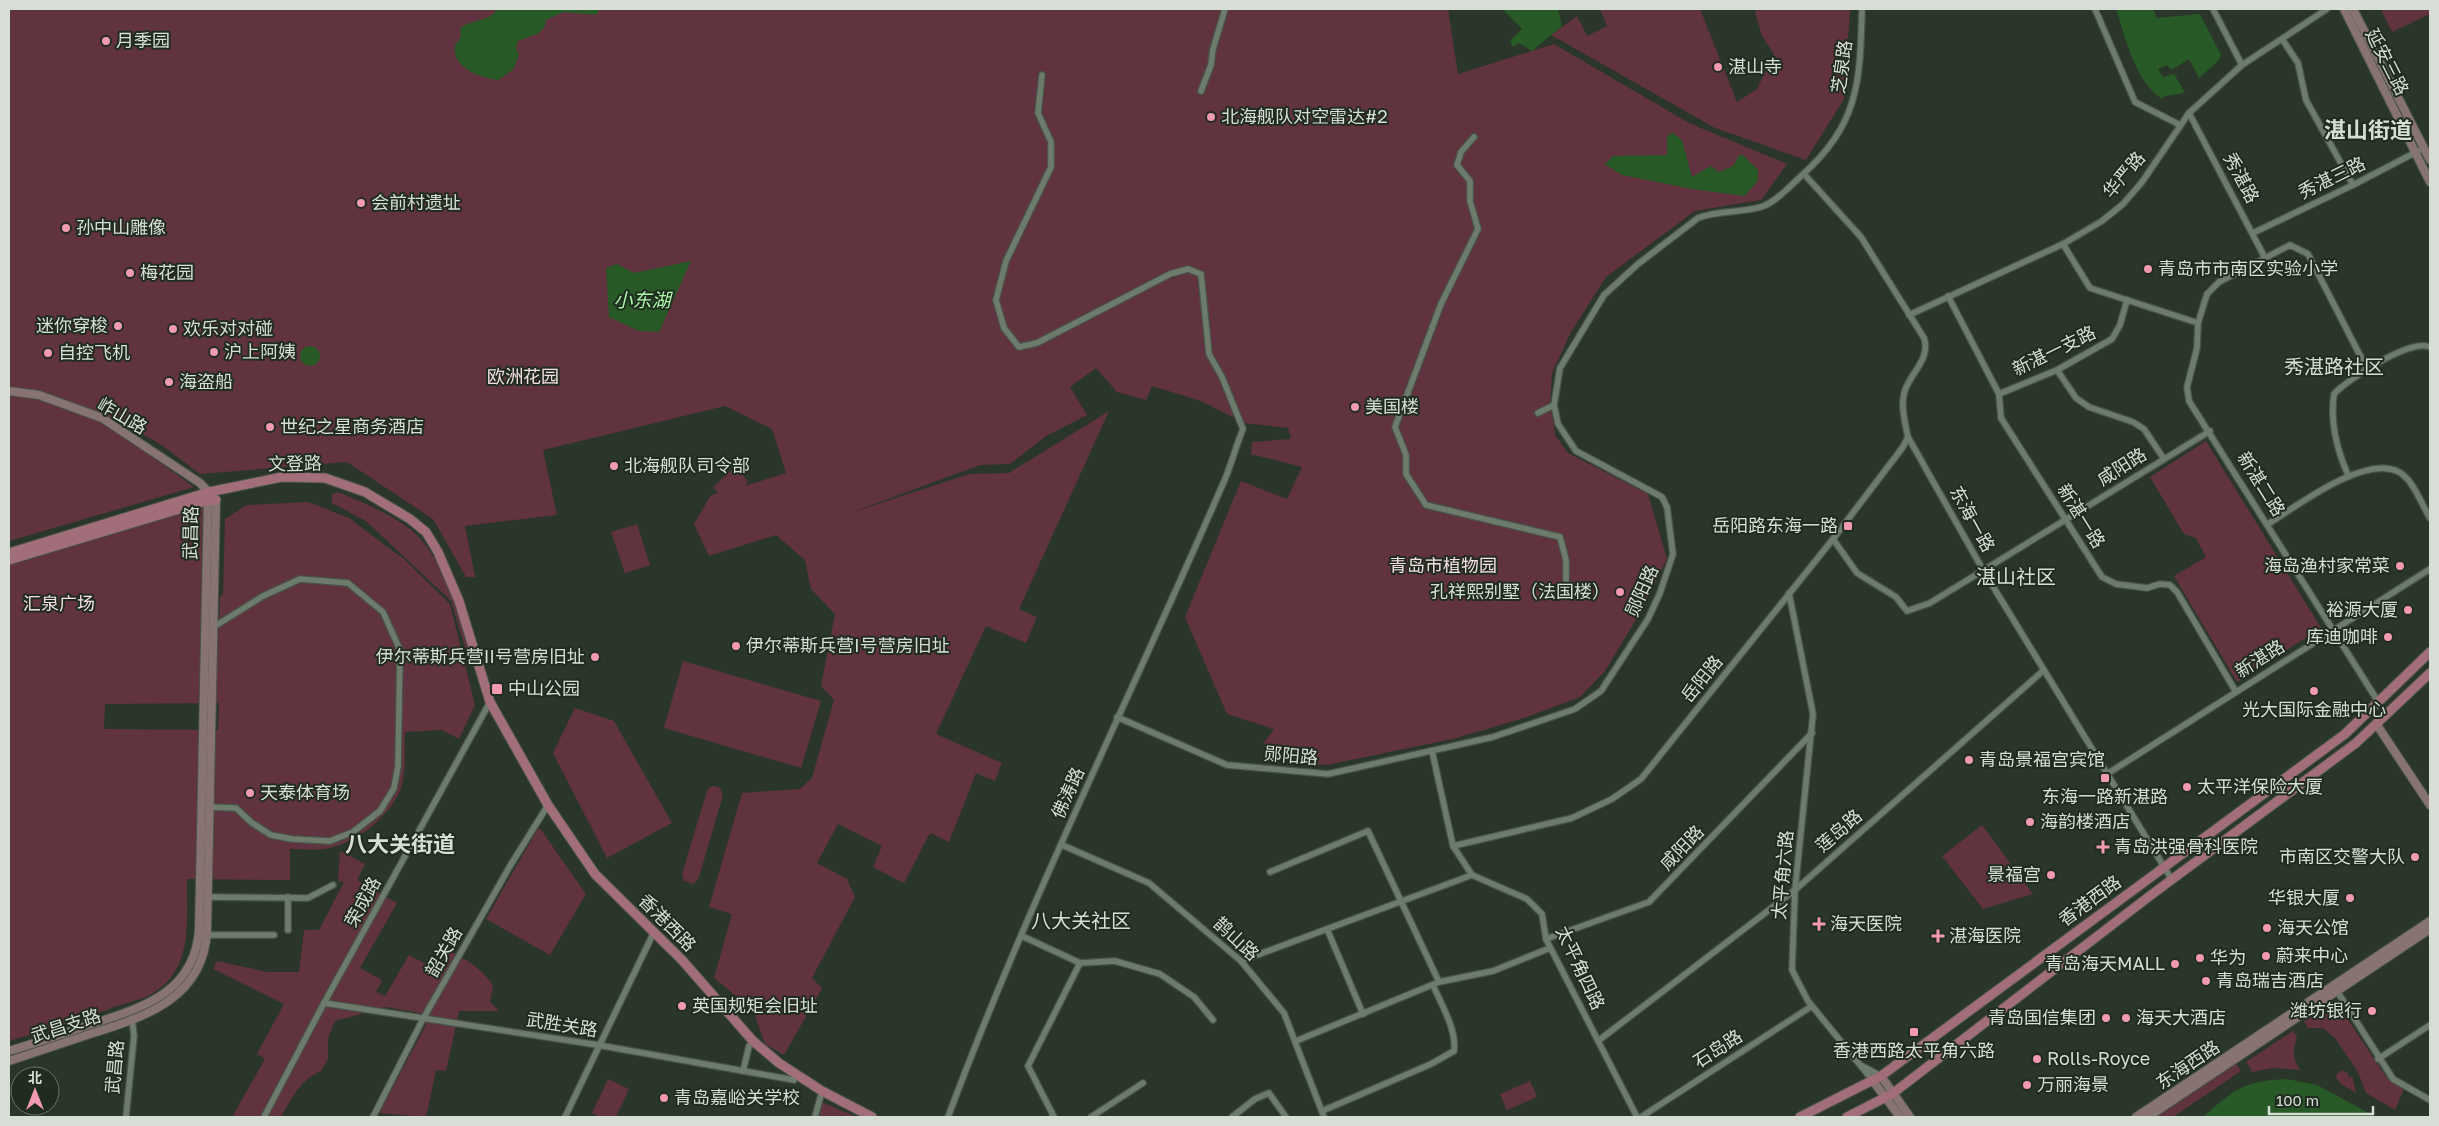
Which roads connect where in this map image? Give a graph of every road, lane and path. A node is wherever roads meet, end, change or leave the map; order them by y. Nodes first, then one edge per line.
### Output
1 (1225, 9) edge
2 (1862, 9) edge
3 (2095, 9) edge
4 (2213, 9) edge
5 (2327, 9) edge
6 (2344, 9) edge
7 (2353, 9) edge
8 (2282, 39) junction
9 (2242, 65) junction
10 (1042, 75) dead end
11 (1201, 91) dead end
12 (2189, 113) junction
13 (2180, 125) junction
14 (1474, 138) dead end
15 (2424, 148) junction
16 (2416, 152) junction
17 (2430, 160) edge
18 (1804, 174) junction
19 (2430, 182) edge
20 (2353, 185) junction
21 (2253, 233) junction
22 (2063, 244) junction
23 (2265, 258) junction
24 (1948, 296) junction
25 (2127, 300) junction
26 (1910, 315) junction
27 (2198, 324) junction
28 (2430, 347) edge
29 (2367, 369) junction
30 (2057, 370) junction
31 (9, 391) edge
32 (1998, 394) junction
33 (1554, 405) junction
34 (1538, 413) dead end
35 (2210, 431) junction
36 (1908, 437) junction
37 (2164, 459) junction
38 (2348, 475) junction
39 (210, 498) junction
40 (2430, 518) edge
41 (2067, 519) junction
42 (2268, 524) junction
43 (1833, 539) junction
44 (9, 553) edge
45 (9, 560) edge
46 (2430, 569) edge
47 (1983, 570) junction
48 (1566, 593) dead end
49 (1790, 594) junction
50 (214, 628) junction
51 (205, 629) junction
52 (2334, 630) junction
53 (2430, 652) edge
54 (2044, 670) junction
55 (2430, 674) edge
56 (2236, 692) junction
57 (490, 702) junction
58 (2379, 703) junction
59 (1117, 718) junction
60 (2377, 725) junction
61 (1812, 733) junction
62 (1432, 751) junction
63 (2107, 774) junction
64 (548, 805) junction
65 (2430, 805) edge
66 (201, 807) junction
67 (210, 807) junction
68 (1062, 845) junction
69 (1453, 846) junction
70 (2163, 867) junction
71 (1270, 872) dead end
72 (1472, 875) junction
73 (2172, 880) junction
74 (333, 885) dead end
75 (1795, 890) junction
76 (199, 897) junction
77 (208, 897) junction
78 (288, 898) junction
79 (1402, 901) junction
80 (2430, 920) edge
81 (1326, 929) junction
82 (2430, 929) edge
83 (288, 930) dead end
84 (654, 932) junction
85 (198, 934) junction
86 (207, 935) junction
87 (274, 935) dead end
88 (1022, 936) junction
89 (1546, 939) junction
90 (1550, 948) junction
91 (1241, 961) junction
92 (1080, 962) junction
93 (1439, 982) junction
94 (1433, 985) junction
95 (2337, 990) junction
96 (324, 1003) junction
97 (1812, 1006) junction
98 (132, 1011) junction
99 (1363, 1014) junction
100 (423, 1019) junction
101 (132, 1020) junction
102 (1213, 1020) dead end
103 (2430, 1025) edge
104 (753, 1040) junction
105 (1296, 1041) junction
106 (1598, 1041) junction
107 (598, 1045) junction
108 (9, 1051) edge
109 (2378, 1059) junction
110 (9, 1061) edge
111 (1858, 1064) junction
112 (742, 1071) junction
113 (1877, 1079) junction
114 (794, 1080) dead end
115 (1143, 1084) dead end
116 (822, 1091) junction
117 (1889, 1096) junction
118 (2430, 1100) edge
119 (1323, 1114) edge
120 (126, 1117) edge
121 (264, 1117) edge
122 (373, 1117) edge
123 (378, 1117) edge
124 (565, 1117) edge
125 (814, 1117) edge
126 (872, 1117) edge
127 (948, 1117) edge
128 (1054, 1117) edge
129 (1091, 1117) edge
130 (1232, 1117) edge
131 (1286, 1117) edge
132 (1637, 1117) edge
133 (1641, 1117) edge
134 (1800, 1117) edge
135 (1846, 1117) edge
136 (1900, 1117) edge
137 (1910, 1117) edge
138 (2136, 1117) edge
139 (2148, 1117) edge

1 - 11 street
2 - 18 street, 芝泉路
3 - 13 street
4 - 9 street
5 - 8 street, 华严路
6 - 16 street, 延安三路
7 - 15 street, 延安三路
8 - 9 street, 华严路
8 - 20 street
9 - 12 street, 华严路
10 - 59 street, 佛涛路
12 - 13 street, 华严路
12 - 21 street, 秀湛路
13 - 22 street, 华严路
14 - 48 street
15 - 16 street, 秀湛三路
15 - 17 street, 延安三路
16 - 19 street, 延安三路
16 - 20 street, 秀湛三路
18 - 26 street, 东海一路
18 - 33 street, 郧阳路
20 - 21 street, 秀湛三路
21 - 23 street, 秀湛路
22 - 24 street, 华严路
22 - 25 street
23 - 27 street, 新湛二路
23 - 29 street, 新湛二路
24 - 26 street, 华严路
24 - 32 street, 新湛一路
25 - 27 street
25 - 30 street, 新湛一支路
26 - 36 street, 东海一路
27 - 35 street, 新湛二路
28 - 29 street
29 - 38 street
30 - 32 street, 新湛一支路
30 - 37 street
31 - 39 street, 岞山路
32 - 41 street, 新湛一路
33 - 34 street
33 - 62 street, 郧阳路
35 - 37 street, 咸阳路
35 - 42 street, 新湛二路
36 - 43 street, 岳阳路
36 - 47 street, 东海一路
37 - 41 street, 咸阳路
38 - 40 street
38 - 42 street
39 - 44 main road, 文登路
39 - 45 main road, 文登路
39 - 50 street, 武昌路
39 - 51 street, 武昌路
39 - 57 main road, 文登路
41 - 47 street, 咸阳路
41 - 56 street, 新湛一路
42 - 52 street, 新湛二路
43 - 47 street, 咸阳路
43 - 49 street, 岳阳路
46 - 52 street, 新湛路
47 - 54 street, 东海一路
49 - 61 street, 太平角六路
49 - 69 street, 岳阳路
50 - 51 street
50 - 67 street, 武昌路
50 - 67 street
51 - 66 street, 武昌路
52 - 56 street, 新湛路
52 - 58 street, 新湛二路
53 - 58 main road, 香港西路
54 - 63 street, 东海一路
54 - 75 street, 莲岛路
55 - 60 main road, 香港西路
56 - 63 street, 新湛路
57 - 64 main road, 香港西路
57 - 96 street, 荣成路
58 - 70 main road, 香港西路
59 - 62 street, 郧阳路
59 - 68 street, 佛涛路
60 - 65 street
60 - 73 main road, 香港西路
61 - 75 street, 太平角六路
61 - 89 street, 咸阳路
62 - 69 street
63 - 70 street, 东海一路
64 - 84 main road, 香港西路
64 - 100 street, 韶关路
66 - 67 street
66 - 76 street, 武昌路
67 - 77 street, 武昌路
68 - 88 street, 佛涛路
68 - 91 street, 鹊山路
69 - 72 street
70 - 73 street, 东海一路
70 - 113 main road, 香港西路
71 - 79 street
72 - 79 street
72 - 89 street, 太平角四路
73 - 117 main road, 香港西路
74 - 78 street
75 - 97 street, 太平角六路
75 - 106 street, 莲岛路
76 - 77 street
76 - 85 street, 武昌路
77 - 78 street
77 - 86 street, 武昌路
78 - 83 street
79 - 81 street
79 - 93 street
80 - 138 street, 东海西路
81 - 91 street
81 - 99 street
82 - 95 street, 东海西路
84 - 104 main road, 香港西路
84 - 107 street
85 - 86 street
85 - 98 street, 武昌路
86 - 87 street
86 - 101 street, 武昌路
88 - 92 street
88 - 127 street, 佛涛路
89 - 90 street, 太平角四路
90 - 93 street
90 - 106 street, 太平角四路
91 - 105 street, 鹊山路
92 - 102 street
92 - 128 street
93 - 94 street
94 - 99 street
94 - 119 street
95 - 109 street
95 - 139 street, 东海西路
96 - 100 street, 武胜关路
96 - 121 street, 荣成路
97 - 111 street, 太平角六路
97 - 133 street, 石岛路
98 - 101 street, 武昌路
98 - 108 street, 武昌支路
99 - 105 street
100 - 107 street, 武胜关路
100 - 122 street, 韶关路
101 - 110 street, 武昌支路
101 - 120 street, 武昌路
103 - 109 street
104 - 112 street
104 - 116 main road, 香港西路
105 - 119 street, 鹊山路
106 - 132 street, 太平角四路
107 - 112 street, 武胜关路
107 - 124 street
109 - 118 street
111 - 113 street, 太平角六路
111 - 113 street
112 - 114 street, 武胜关路
113 - 117 street
113 - 134 main road, 香港西路
115 - 129 street
116 - 125 street
116 - 126 main road, 香港西路
117 - 135 main road, 香港西路
117 - 136 street
117 - 137 street
122 - 123 street
130 - 131 street

